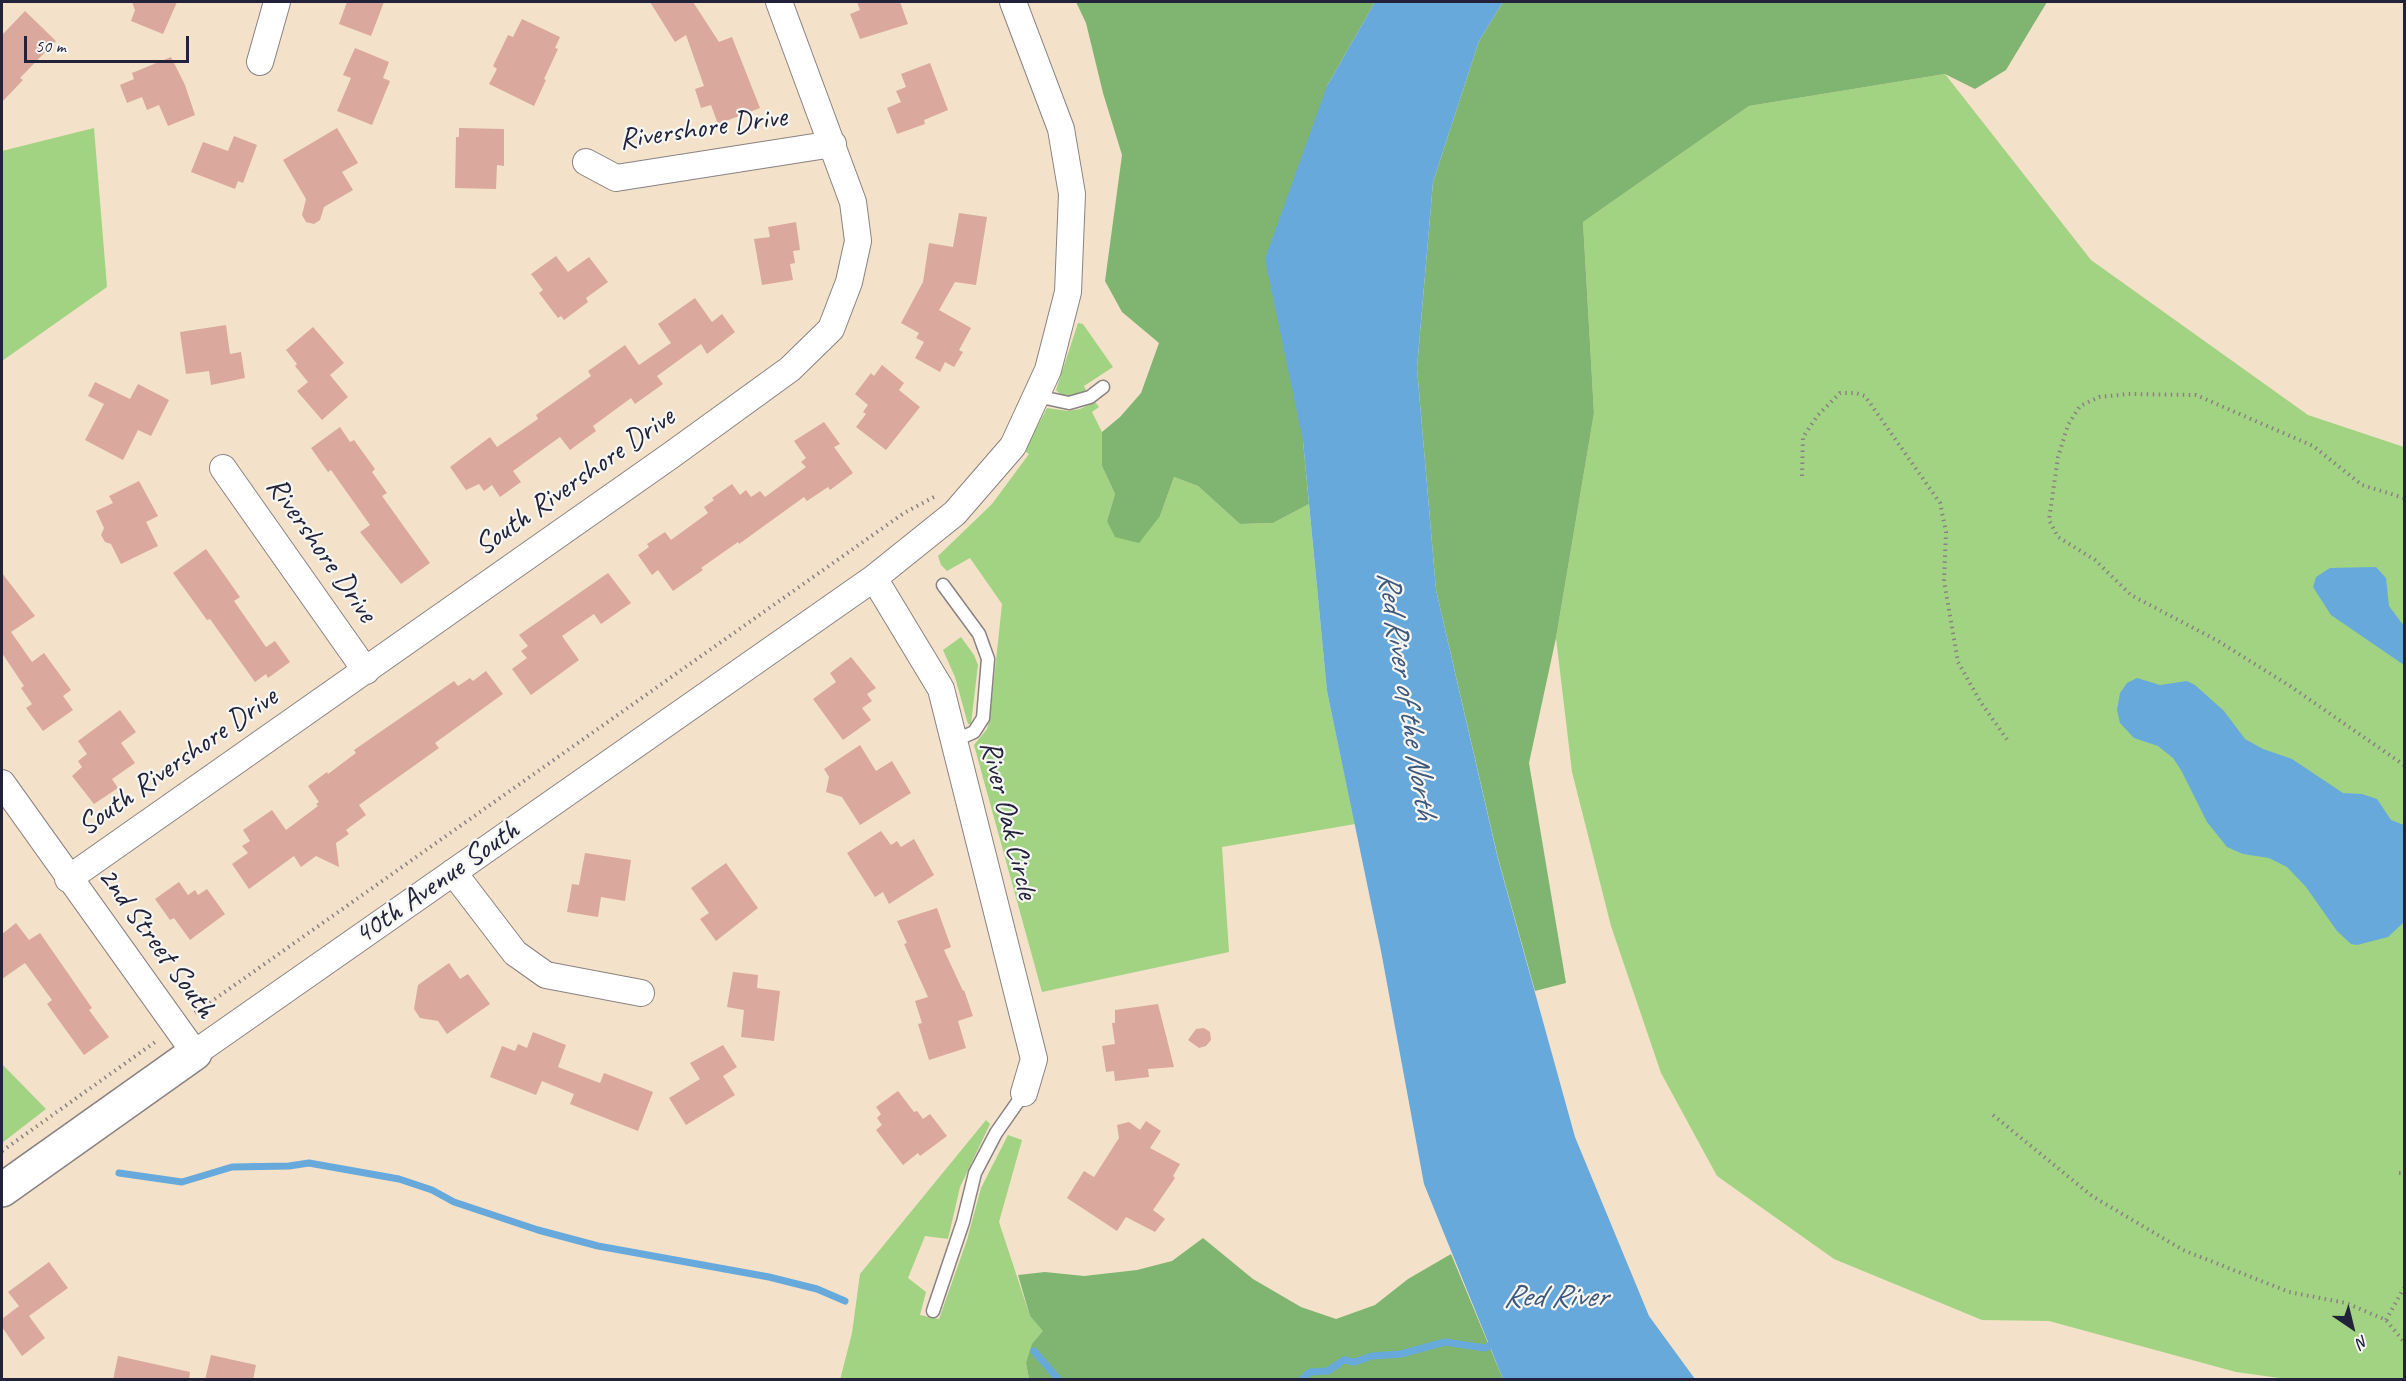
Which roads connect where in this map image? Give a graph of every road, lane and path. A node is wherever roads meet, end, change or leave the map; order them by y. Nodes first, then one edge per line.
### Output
1 (277, 2) edge
2 (779, 2) edge
3 (1013, 2) edge
4 (260, 62) dead end
5 (833, 144) junction
6 (586, 162) dead end
7 (1103, 387) dead end
8 (1036, 396) junction
9 (223, 468) dead end
10 (1802, 476) dead end
11 (940, 494) dead end
12 (2404, 498) edge
13 (874, 578) junction
14 (943, 585) dead end
15 (366, 671) junction
16 (954, 741) junction
17 (2008, 741) dead end
18 (2404, 765) edge
19 (2, 783) edge
20 (453, 872) junction
21 (68, 879) junction
22 (641, 993) dead end
23 (176, 1028) junction
24 (195, 1053) junction
25 (1023, 1093) joint
26 (1993, 1115) dead end
27 (2, 1151) edge
28 (2399, 1173) dead end
29 (2404, 1173) edge
30 (2, 1190) edge
31 (2404, 1288) edge
32 (933, 1311) dead end
33 (2386, 1320) junction
34 (2404, 1342) edge

1 - 4 street
2 - 5 street, South Rivershore Drive
3 - 8 street, 40th Avenue South
5 - 6 street, Rivershore Drive
5 - 15 street, South Rivershore Drive
7 - 8 lane
8 - 13 street, 40th Avenue South
9 - 15 street, Rivershore Drive
10 - 17 path
11 - 23 path
12 - 18 path
13 - 16 street, River Oak Circle
13 - 20 street, 40th Avenue South
14 - 16 lane
15 - 21 street, South Rivershore Drive
16 - 25 street, River Oak Circle
19 - 21 street, 2nd Street South
20 - 22 street
20 - 24 street, 40th Avenue South
21 - 23 street, 2nd Street South
23 - 24 street, 2nd Street South
23 - 27 path
24 - 30 street, 40th Avenue South
25 - 32 lane
26 - 33 path
28 - 29 path
31 - 33 path
33 - 34 path

